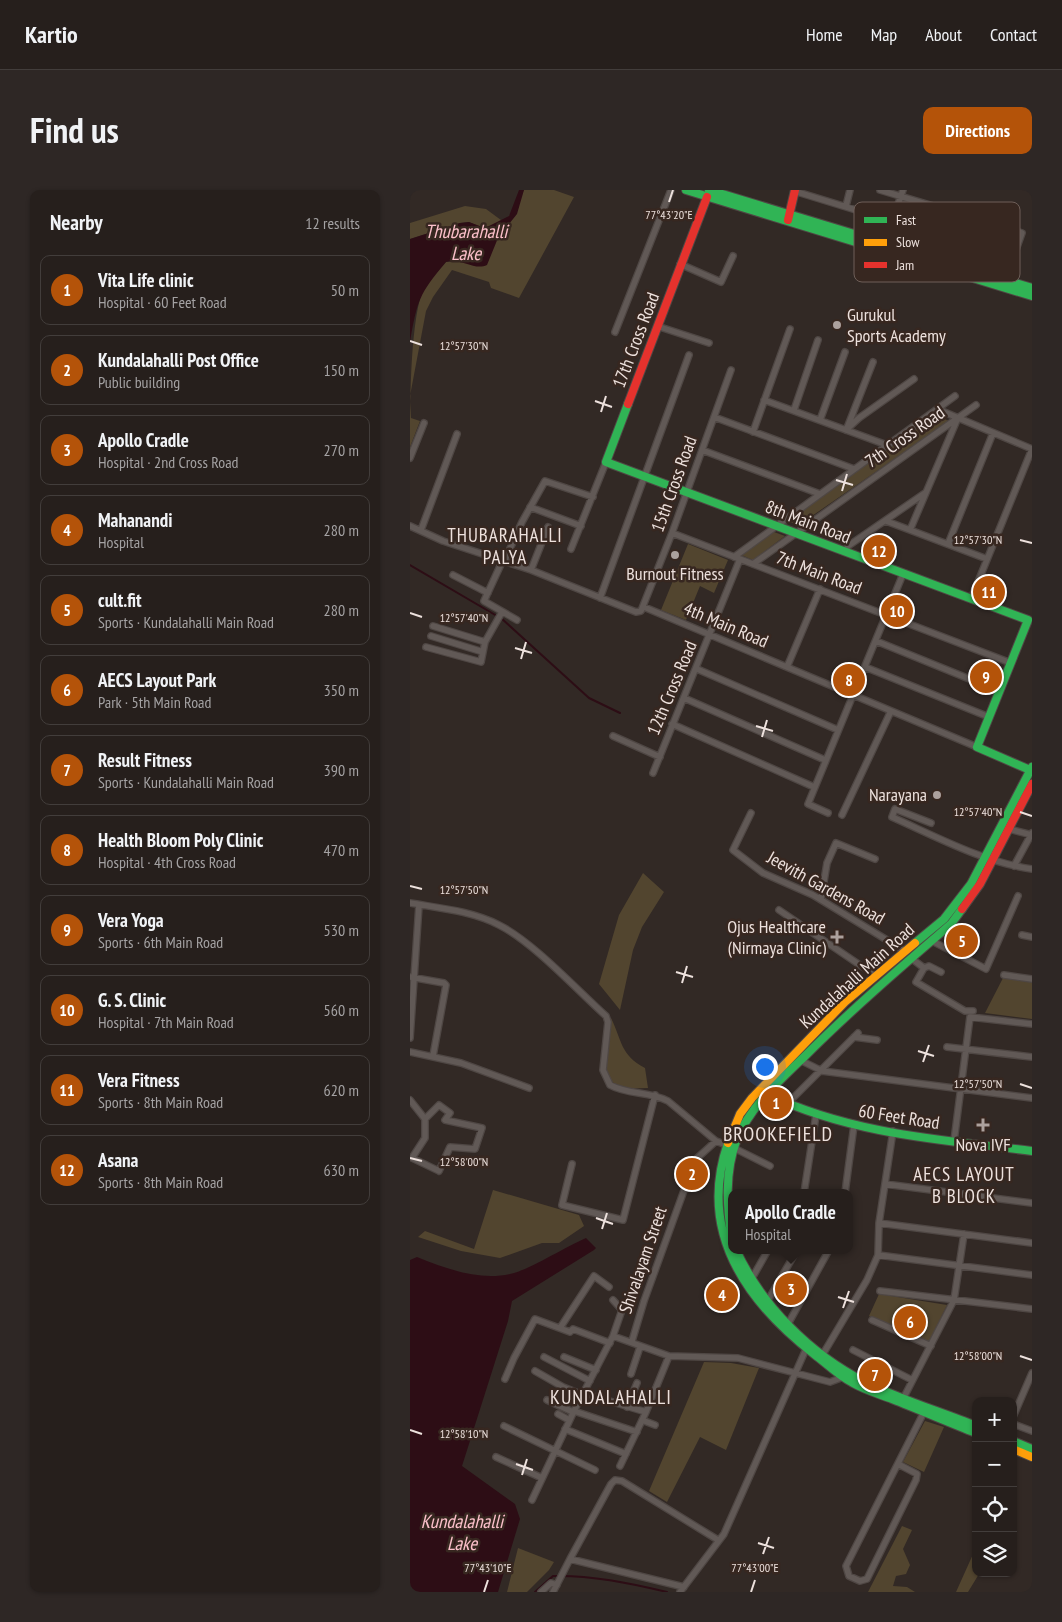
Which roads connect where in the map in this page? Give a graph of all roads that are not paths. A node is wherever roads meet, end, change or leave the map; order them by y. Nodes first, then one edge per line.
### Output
1 (671, 190) edge
2 (686, 190) edge
3 (794, 190) edge
4 (850, 190) edge
5 (880, 190) edge
6 (903, 190) edge
7 (708, 193) edge
8 (815, 193) edge
9 (901, 197) junction
10 (899, 202) edge
11 (918, 202) edge
12 (846, 206) junction
13 (854, 208) edge
14 (788, 218) junction
15 (854, 235) edge
16 (854, 238) edge
17 (733, 256) dead end
18 (680, 264) junction
19 (1003, 282) edge
20 (1006, 283) junction
21 (1032, 288) edge
22 (1032, 296) edge
23 (657, 326) junction
24 (790, 329) dead end
25 (615, 332) dead end
26 (818, 340) dead end
27 (709, 343) dead end
28 (845, 352) dead end
29 (689, 355) dead end
30 (873, 362) dead end
31 (731, 370) dead end
32 (914, 379) dead end
33 (955, 396) dead end
34 (764, 400) junction
35 (976, 405) dead end
36 (937, 409) junction
37 (794, 410) junction
38 (714, 417) junction
39 (958, 418) junction
40 (820, 420) junction
41 (424, 423) dead end
42 (846, 430) junction
43 (753, 432) junction
44 (993, 433) junction
45 (457, 434) dead end
46 (888, 445) junction
47 (1032, 449) edge
48 (702, 450) junction
49 (410, 458) edge
50 (606, 462) junction
51 (854, 469) junction
52 (646, 477) junction
53 (687, 492) junction
54 (820, 494) junction
55 (925, 494) junction
56 (593, 497) junction
57 (530, 507) junction
58 (886, 520) junction
59 (410, 526) edge
60 (581, 526) junction
61 (776, 526) junction
62 (548, 527) dead end
63 (421, 530) junction
64 (910, 530) junction
65 (672, 533) junction
66 (796, 533) junction
67 (948, 544) junction
68 (571, 549) dead end
69 (846, 552) junction
70 (737, 558) junction
71 (987, 559) junction
72 (503, 562) junction
73 (753, 564) junction
74 (531, 570) junction
75 (453, 574) dead end
76 (904, 574) junction
77 (820, 589) junction
78 (488, 593) junction
79 (600, 598) junction
80 (971, 599) junction
81 (644, 607) junction
82 (500, 615) junction
83 (886, 615) junction
84 (517, 620) dead end
85 (433, 626) dead end
86 (711, 635) junction
87 (431, 636) dead end
88 (876, 641) junction
89 (484, 642) junction
90 (426, 647) dead end
91 (483, 652) junction
92 (1011, 663) junction
93 (787, 667) junction
94 (865, 667) junction
95 (697, 669) junction
96 (999, 691) junction
97 (854, 695) junction
98 (684, 698) junction
99 (891, 711) junction
100 (989, 717) junction
101 (672, 724) junction
102 (838, 730) junction
103 (613, 736) dead end
104 (977, 747) junction
105 (658, 756) junction
106 (825, 760) junction
107 (1031, 768) edge
108 (653, 773) dead end
109 (1032, 784) edge
110 (814, 787) junction
111 (1029, 797) edge
112 (751, 813) dead end
113 (828, 813) dead end
114 (842, 815) dead end
115 (931, 823) dead end
116 (1009, 829) junction
117 (1032, 834) edge
118 (989, 858) junction
119 (875, 859) dead end
120 (1014, 866) junction
121 (1032, 869) edge
122 (1018, 896) dead end
123 (821, 899) junction
124 (410, 903) edge
125 (419, 905) junction
126 (779, 910) dead end
127 (1022, 935) dead end
128 (1032, 937) edge
129 (932, 941) junction
130 (906, 951) junction
131 (911, 958) junction
132 (924, 968) junction
133 (941, 972) dead end
134 (1004, 975) dead end
135 (876, 976) junction
136 (412, 977) edge
137 (1032, 979) edge
138 (974, 1014) junction
139 (1032, 1024) edge
140 (410, 1038) edge
141 (877, 1040) dead end
142 (947, 1047) dead end
143 (965, 1048) junction
144 (410, 1052) edge
145 (433, 1056) junction
146 (1032, 1057) edge
147 (800, 1060) junction
148 (822, 1071) junction
149 (529, 1088) dead end
150 (960, 1088) junction
151 (769, 1092) junction
152 (655, 1095) junction
153 (1032, 1098) edge
154 (410, 1100) edge
155 (788, 1102) junction
156 (816, 1115) junction
157 (425, 1119) junction
158 (854, 1125) junction
159 (893, 1131) junction
160 (716, 1141) junction
161 (954, 1141) junction
162 (730, 1146) junction
163 (1032, 1151) edge
164 (572, 1164) dead end
165 (770, 1166) dead end
166 (885, 1184) junction
167 (805, 1189) edge
168 (846, 1189) edge
169 (1032, 1204) edge
170 (728, 1213) edge
171 (879, 1223) junction
172 (964, 1234) junction
173 (1032, 1243) edge
174 (728, 1252) edge
175 (729, 1254) edge
176 (738, 1254) edge
177 (766, 1254) edge
178 (795, 1254) edge
179 (827, 1254) edge
180 (878, 1255) junction
181 (960, 1266) junction
182 (1032, 1275) edge
183 (751, 1280) junction
184 (609, 1287) dead end
185 (880, 1290) dead end
186 (613, 1300) dead end
187 (954, 1300) junction
188 (767, 1302) junction
189 (1032, 1309) edge
190 (872, 1320) dead end
191 (788, 1324) junction
192 (560, 1328) junction
193 (613, 1336) junction
194 (632, 1341) junction
195 (610, 1343) junction
196 (931, 1346) junction
197 (640, 1347) junction
198 (806, 1348) junction
199 (852, 1350) dead end
200 (823, 1354) junction
201 (669, 1356) junction
202 (544, 1357) dead end
203 (564, 1357) dead end
204 (596, 1370) junction
205 (535, 1371) dead end
206 (796, 1372) junction
207 (1032, 1373) edge
208 (631, 1374) dead end
209 (847, 1375) junction
210 (506, 1379) dead end
211 (912, 1380) junction
212 (590, 1381) junction
213 (636, 1383) dead end
214 (583, 1394) junction
215 (904, 1397) junction
216 (547, 1400) dead end
217 (627, 1407) junction
218 (1017, 1408) edge
219 (573, 1412) junction
220 (646, 1412) junction
221 (924, 1412) junction
222 (558, 1414) dead end
223 (569, 1420) junction
224 (642, 1420) junction
225 (972, 1424) edge
226 (655, 1425) dead end
227 (1017, 1425) edge
228 (504, 1426) dead end
229 (565, 1429) junction
230 (972, 1431) edge
231 (1032, 1431) edge
232 (637, 1432) junction
233 (1015, 1442) edge
234 (1032, 1449) edge
235 (555, 1451) junction
236 (1017, 1451) edge
237 (626, 1454) junction
238 (496, 1456) dead end
239 (1032, 1457) edge
240 (898, 1464) junction
241 (620, 1466) dead end
242 (595, 1470) dead end
243 (542, 1478) junction
244 (532, 1500) dead end
245 (718, 1540) junction
246 (570, 1559) junction
247 (558, 1582) junction
248 (682, 1589) edge
249 (542, 1592) edge
250 (553, 1592) edge

1 - 25 street
2 - 7 main road
3 - 8 street
3 - 14 main road
4 - 12 street
5 - 9 street
6 - 9 street
7 - 14 main road
7 - 18 main road, 17th Cross Road
8 - 12 street
9 - 10 street
9 - 11 street
12 - 13 street
14 - 15 main road
14 - 16 main road
17 - 18 street
18 - 23 main road, 17th Cross Road
19 - 20 main road
20 - 21 main road
20 - 22 main road
23 - 27 street
23 - 50 main road, 17th Cross Road
24 - 34 street
26 - 37 street
28 - 40 street
29 - 52 street
30 - 42 street
31 - 38 street, 15th Cross Road
32 - 42 street
33 - 36 street
34 - 37 street
34 - 43 street
35 - 39 street, 7th Cross Road
36 - 39 street
36 - 46 street
37 - 40 street
38 - 43 street
38 - 48 street, 15th Cross Road
39 - 44 street
39 - 55 street
39 - 66 street, 7th Cross Road
40 - 42 street
41 - 49 street
42 - 46 street
43 - 51 street
44 - 47 street
44 - 67 street
45 - 63 street
46 - 51 street
47 - 71 street
48 - 53 street, 15th Cross Road
48 - 54 street
50 - 52 main road, 8th Main Road
50 - 56 street, 17th Cross Road
51 - 54 street
52 - 53 main road, 8th Main Road
52 - 79 street
53 - 61 main road, 8th Main Road
53 - 65 street, 15th Cross Road
54 - 61 street
55 - 58 street
55 - 64 street
56 - 57 street
56 - 60 street, 17th Cross Road
57 - 60 street
57 - 72 street
58 - 64 street
58 - 69 street
59 - 63 street, 4th Main Road
60 - 68 street, 17th Cross Road
61 - 66 main road, 8th Main Road
61 - 70 street
62 - 74 street
63 - 72 street, 4th Main Road
64 - 67 street
65 - 70 street, 7th Main Road
65 - 81 street, 15th Cross Road
66 - 69 main road, 8th Main Road
66 - 73 street, 7th Cross Road
67 - 71 street
69 - 76 main road, 8th Main Road
70 - 73 street, 7th Main Road
70 - 86 street, 12th Cross Road
71 - 80 street
72 - 74 street, 4th Main Road
72 - 78 street
73 - 77 street, 7th Main Road
74 - 79 street, 4th Main Road
75 - 78 street
76 - 80 main road, 8th Main Road
76 - 83 street
77 - 83 street, 7th Main Road
77 - 93 street
78 - 82 street
79 - 81 street, 4th Main Road
80 - 92 main road, 8th Main Road
81 - 86 street, 4th Main Road
82 - 84 street
82 - 89 street
83 - 88 street
83 - 92 street, 7th Main Road
85 - 89 street
86 - 93 street, 4th Main Road
86 - 95 street, 12th Cross Road
87 - 91 street
88 - 94 street
88 - 96 street
89 - 91 street
90 - 91 street
92 - 96 main road
93 - 97 street, 4th Main Road
94 - 97 street
94 - 100 street
95 - 98 street, 12th Cross Road
95 - 102 street
96 - 100 main road
97 - 99 street, 4th Main Road
97 - 102 street
98 - 101 street, 12th Cross Road
98 - 106 street
99 - 104 street, 4th Main Road
99 - 114 street
100 - 104 main road
101 - 105 street, 12th Cross Road
101 - 110 street
102 - 106 street
103 - 105 street
104 - 107 main road, 4th Main Road
105 - 108 street, 12th Cross Road
106 - 110 street
107 - 118 main road, Kundalahalli Main Road
109 - 111 main road, Kundalahalli Main Road
110 - 113 street
111 - 116 main road, Kundalahalli Main Road
112 - 123 street, Jeevith Gardens Road
115 - 118 street
116 - 117 street
116 - 118 main road, Kundalahalli Main Road
117 - 120 street
118 - 120 street
118 - 129 main road, Kundalahalli Main Road
118 - 130 main road, Kundalahalli Main Road
119 - 123 street
120 - 121 street
122 - 129 street
123 - 130 street, Jeevith Gardens Road
124 - 125 street
125 - 136 street
125 - 152 street
126 - 135 street
127 - 128 street
129 - 131 main road, Kundalahalli Main Road
130 - 135 main road, Kundalahalli Main Road
131 - 132 street
131 - 147 main road, Kundalahalli Main Road
132 - 133 street
132 - 138 street
134 - 137 street
135 - 162 main road, Kundalahalli Main Road
136 - 140 street
136 - 145 street
138 - 139 street
138 - 143 street
141 - 148 street
142 - 143 street
143 - 146 street
143 - 150 street
144 - 145 street
145 - 149 street
147 - 148 street
147 - 151 main road, Kundalahalli Main Road
148 - 150 street
148 - 155 street
150 - 153 street
150 - 161 street
151 - 155 main road, 60 Feet Road
151 - 162 main road, Kundalahalli Main Road
152 - 160 street
152 - 164 street
154 - 157 street
155 - 156 main road, 60 Feet Road
156 - 158 main road, 60 Feet Road
156 - 167 street
157 - 157 street
158 - 159 main road, 60 Feet Road
158 - 168 street
159 - 161 main road, 60 Feet Road
159 - 166 street
160 - 162 street
160 - 194 street, Shivalayam Street
161 - 163 main road, 60 Feet Road
162 - 165 street
162 - 170 main road, Kundalahalli Main Road
162 - 174 main road, Kundalahalli Main Road
166 - 169 street
166 - 171 street
171 - 172 street
171 - 180 street
172 - 173 street
172 - 181 street
175 - 198 main road, Kundalahalli Main Road
176 - 183 main road, Kundalahalli Main Road
177 - 183 street
178 - 188 street
179 - 191 street
180 - 181 street
180 - 200 street
181 - 182 street
181 - 187 street
183 - 188 main road, Kundalahalli Main Road
184 - 192 street
185 - 187 street
186 - 193 street
187 - 189 street
187 - 196 street
188 - 191 main road, Kundalahalli Main Road
190 - 196 street
191 - 200 main road, Kundalahalli Main Road
192 - 195 street
192 - 210 street
193 - 194 street
193 - 195 street
194 - 197 street
195 - 204 street
196 - 211 street
197 - 201 street
197 - 208 street
198 - 206 street
198 - 209 main road, Kundalahalli Main Road
199 - 211 street
200 - 209 main road, Kundalahalli Main Road
201 - 206 street
201 - 220 street
202 - 212 street
203 - 204 street
204 - 212 street
205 - 214 street
206 - 209 street
206 - 245 street
207 - 218 street
209 - 215 main road, Kundalahalli Main Road
209 - 221 main road, Kundalahalli Main Road
211 - 215 street
212 - 214 street
213 - 217 street
214 - 217 street
214 - 219 street
215 - 225 main road, Kundalahalli Main Road
216 - 219 street
217 - 220 street
219 - 223 street
219 - 232 street
220 - 224 street
221 - 230 main road, Kundalahalli Main Road
221 - 240 street
222 - 223 street
223 - 229 street
224 - 226 street
224 - 232 street
227 - 231 street
228 - 235 street
229 - 235 street
229 - 237 street
232 - 237 street
233 - 234 main road
235 - 242 street
235 - 243 street
236 - 239 main road
237 - 241 street
238 - 243 street
240 - 240 street
243 - 244 street
245 - 246 street
245 - 248 street
246 - 247 street
246 - 248 street
247 - 249 street
247 - 250 street

